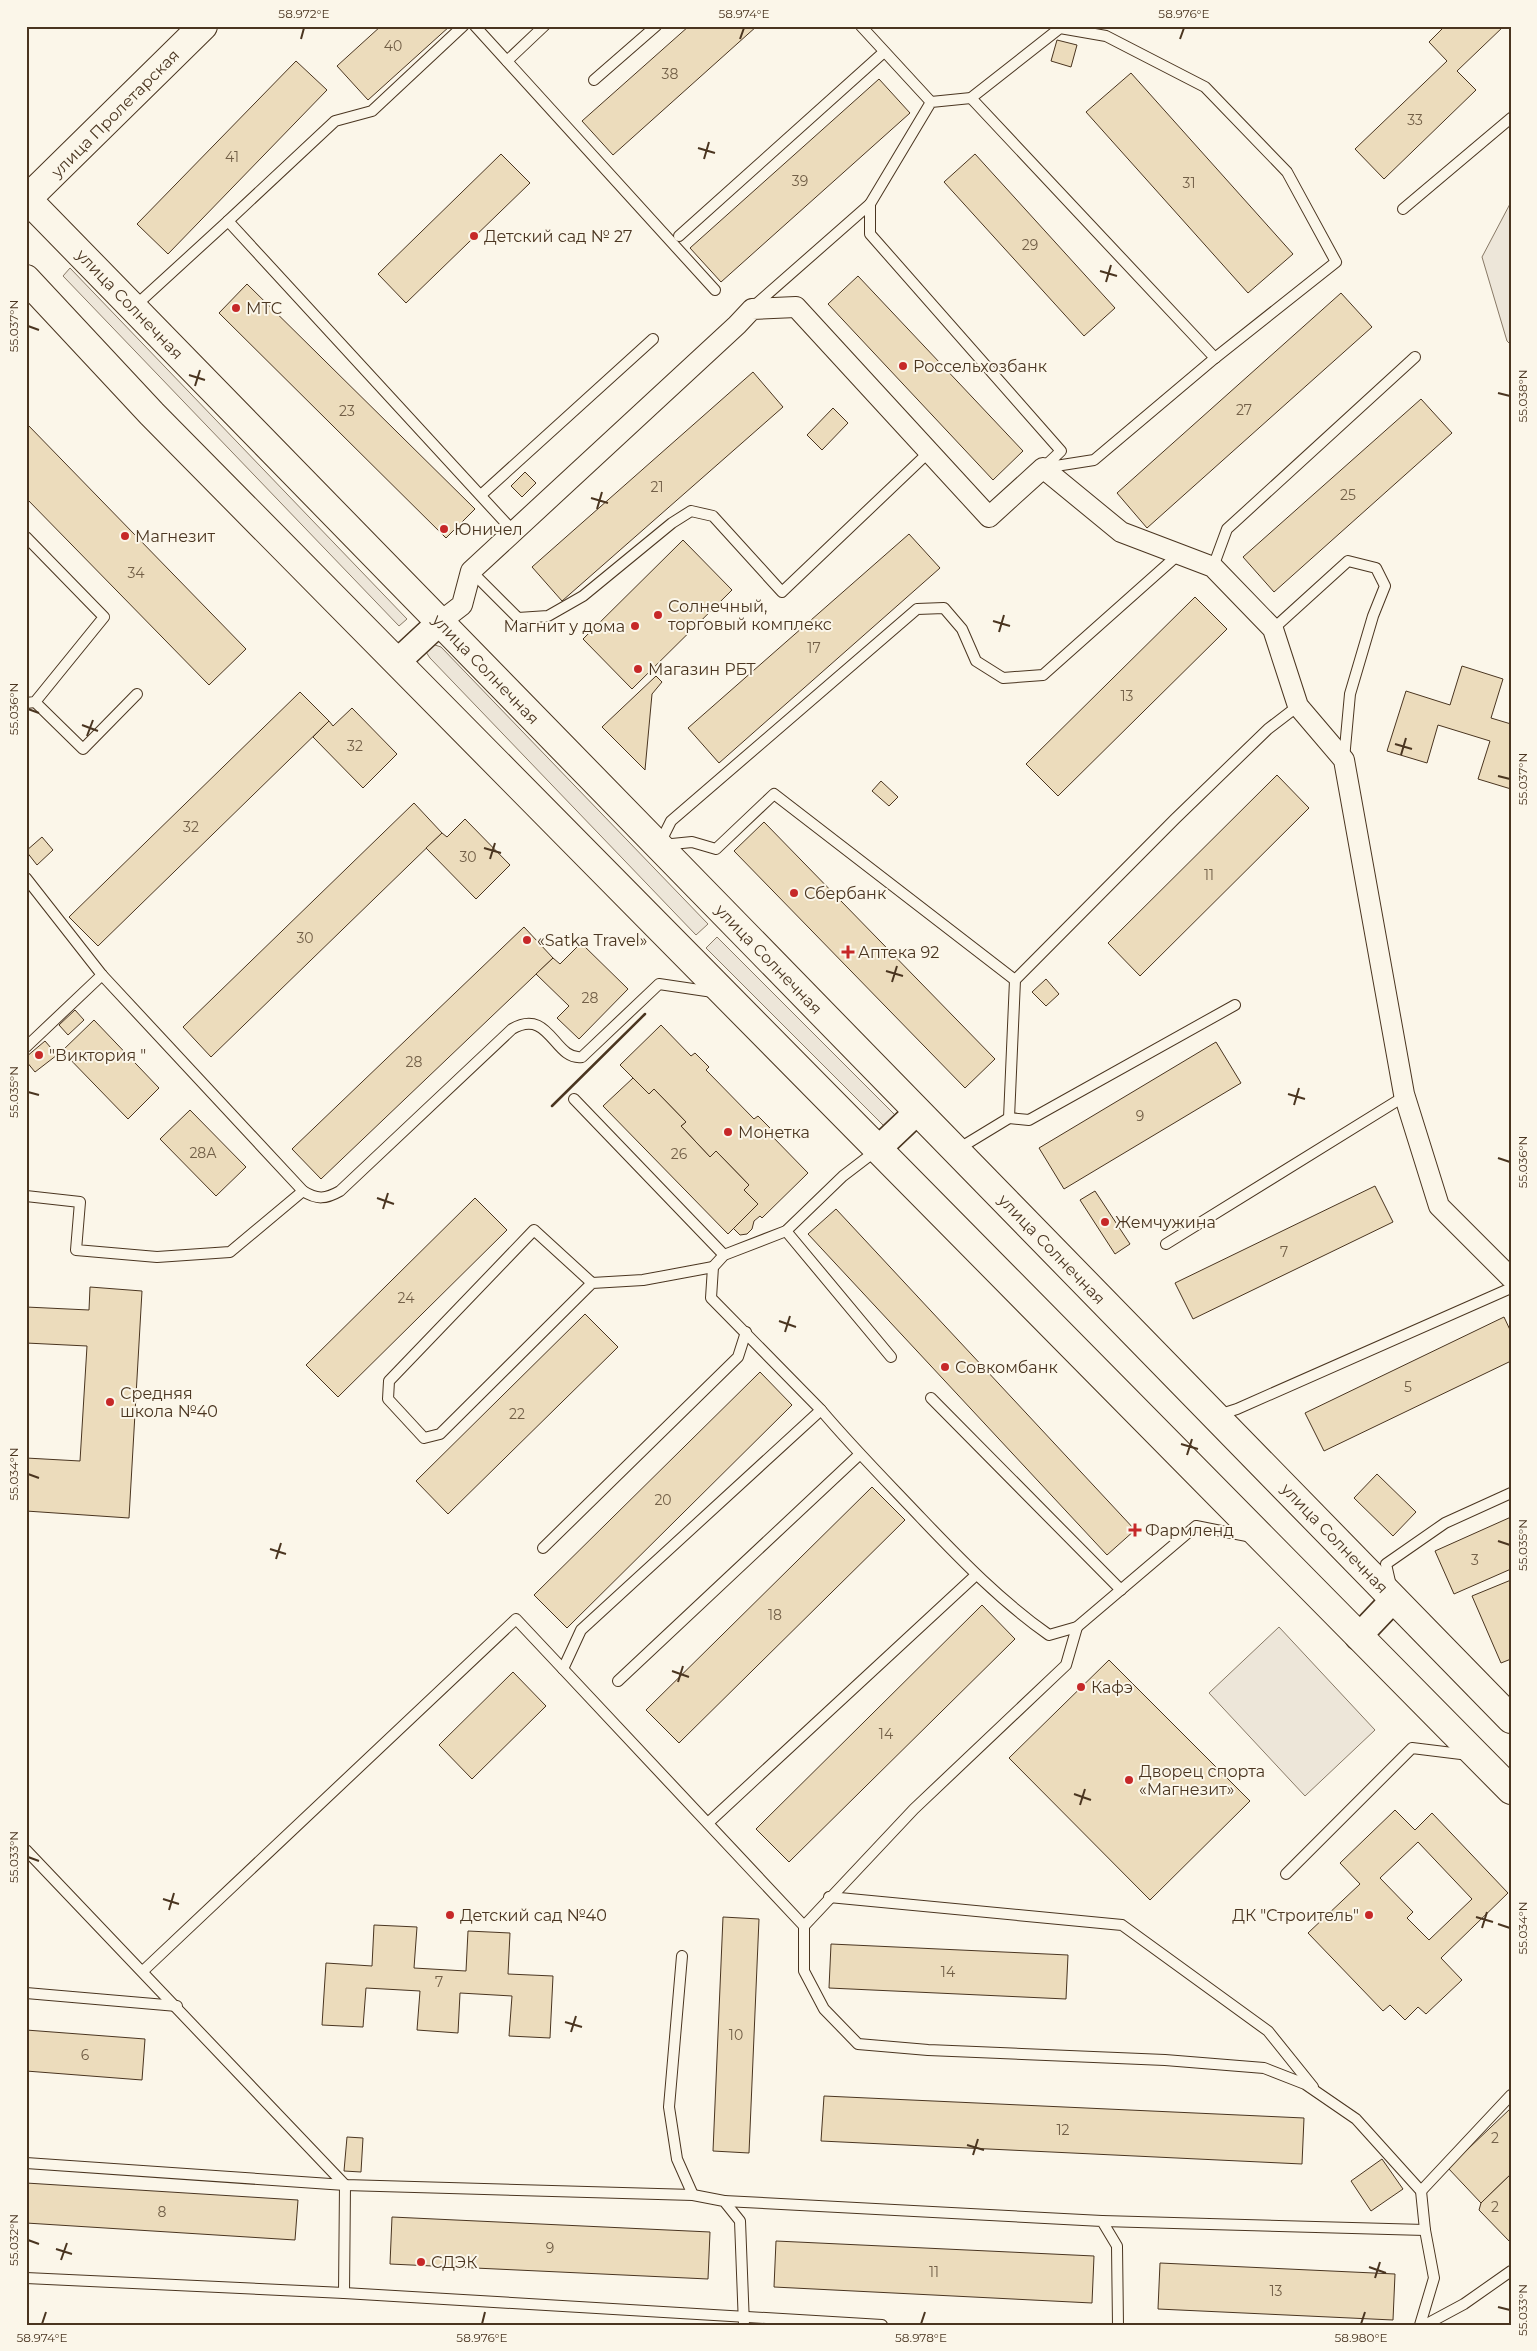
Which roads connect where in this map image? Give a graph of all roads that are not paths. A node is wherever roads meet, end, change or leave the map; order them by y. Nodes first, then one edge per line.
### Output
1 (203, 26) edge
2 (463, 26) edge
3 (475, 26) edge
4 (544, 26) edge
5 (656, 26) edge
6 (861, 26) edge
7 (884, 52) junction
8 (507, 61) junction
9 (594, 80) dead end
10 (971, 98) junction
11 (931, 102) junction
12 (1511, 118) edge
13 (26, 199) edge
14 (870, 204) junction
15 (1403, 209) dead end
16 (228, 221) junction
17 (679, 236) dead end
18 (26, 279) edge
19 (716, 290) dead end
20 (133, 308) junction
21 (752, 309) junction
22 (653, 339) dead end
23 (1415, 357) dead end
24 (1215, 358) junction
25 (929, 452) junction
26 (1043, 468) junction
27 (481, 495) junction
28 (514, 532) junction
29 (26, 537) edge
30 (1179, 554) junction
31 (1213, 567) junction
32 (471, 571) junction
33 (440, 622) junction
34 (1273, 629) junction
35 (397, 662) junction
36 (137, 694) dead end
37 (31, 702) edge
38 (1298, 706) junction
39 (1344, 760) junction
40 (658, 846) junction
41 (26, 878) edge
42 (102, 975) junction
43 (1015, 980) junction
44 (724, 993) junction
45 (1235, 1004) dead end
46 (26, 1047) edge
47 (1405, 1096) junction
48 (574, 1099) dead end
49 (918, 1111) junction
50 (1009, 1118) junction
51 (878, 1150) junction
52 (956, 1150) junction
53 (304, 1191) junction
54 (26, 1196) edge
55 (786, 1231) junction
56 (1166, 1244) dead end
57 (724, 1255) junction
58 (713, 1267) junction
59 (1511, 1278) edge
60 (592, 1283) junction
61 (1511, 1288) edge
62 (746, 1332) junction
63 (891, 1357) dead end
64 (931, 1398) dead end
65 (821, 1410) junction
66 (1215, 1416) junction
67 (859, 1455) junction
68 (1511, 1493) edge
69 (1263, 1539) junction
70 (542, 1548) dead end
71 (976, 1575) junction
72 (1120, 1590) junction
73 (1394, 1598) junction
74 (1077, 1627) junction
75 (1358, 1637) junction
76 (563, 1669) junction
77 (618, 1680) dead end
78 (1511, 1719) edge
79 (1477, 1756) junction
80 (1511, 1790) edge
81 (708, 1824) junction
82 (28, 1854) edge
83 (1286, 1874) dead end
84 (829, 1898) junction
85 (804, 1926) junction
86 (682, 1956) dead end
87 (143, 1971) junction
88 (26, 1993) edge
89 (177, 2006) junction
90 (1320, 2094) junction
91 (1511, 2095) edge
92 (26, 2163) edge
93 (345, 2185) junction
94 (1421, 2191) junction
95 (693, 2195) junction
96 (724, 2201) junction
97 (1102, 2221) junction
98 (1425, 2230) junction
99 (1511, 2271) edge
100 (26, 2278) edge
101 (344, 2293) junction
102 (744, 2321) edge
103 (882, 2325) edge
104 (1118, 2325) edge
105 (1420, 2325) edge
106 (1425, 2325) edge

1 - 13 main road, улица Пролетарская
2 - 16 lane
3 - 8 lane
4 - 8 lane
5 - 9 lane
6 - 7 lane
7 - 11 lane
7 - 17 lane
8 - 19 lane
10 - 11 lane
10 - 24 lane
10 - 24 lane
11 - 14 lane
12 - 15 lane
13 - 20 main road, улица Солнечная
14 - 21 lane
14 - 26 lane
16 - 20 lane
16 - 27 lane
18 - 35 main road
20 - 33 main road, улица Солнечная
21 - 25 street
21 - 28 street
22 - 27 lane
23 - 31 lane
24 - 26 lane
25 - 26 street
25 - 32 lane
26 - 30 street
27 - 28 lane
28 - 32 street
29 - 37 lane
30 - 31 street
30 - 40 lane
31 - 34 street
32 - 33 street
33 - 35 street
33 - 40 main road, улица Солнечная
34 - 38 street
34 - 39 lane
35 - 44 main road
36 - 37 lane
38 - 39 street
38 - 43 lane
39 - 47 street
40 - 43 lane
40 - 49 main road, улица Солнечная
41 - 42 lane
42 - 46 lane
42 - 53 lane
43 - 50 lane
44 - 51 main road
44 - 53 lane
45 - 50 lane
47 - 56 lane
47 - 59 street
48 - 57 lane
49 - 51 street
49 - 52 main road, улица Солнечная
50 - 52 lane
51 - 55 lane
51 - 69 main road
52 - 66 main road, улица Солнечная
53 - 54 lane
55 - 57 lane
55 - 63 lane
57 - 58 lane
58 - 60 lane
58 - 62 lane
60 - 60 lane
61 - 66 lane
62 - 65 lane
62 - 70 lane
64 - 72 lane
65 - 67 lane
65 - 76 lane
66 - 73 main road, улица Солнечная
67 - 71 lane
67 - 77 lane
68 - 73 lane
69 - 72 lane
69 - 75 main road
71 - 74 lane
71 - 81 lane
72 - 74 lane
73 - 75 street
73 - 78 main road, улица Солнечная
74 - 84 lane
75 - 79 main road
76 - 81 lane
76 - 87 lane
79 - 80 main road
79 - 83 lane
81 - 85 lane
82 - 87 lane
84 - 85 lane
84 - 90 lane
85 - 90 lane
86 - 95 lane
87 - 89 lane
88 - 89 lane
89 - 93 lane
90 - 94 lane
91 - 94 lane
92 - 93 lane
93 - 95 lane
93 - 101 lane
94 - 98 lane
95 - 96 lane
96 - 97 lane
96 - 102 lane
97 - 98 lane
97 - 104 lane
98 - 105 lane
99 - 106 lane
100 - 101 lane
101 - 102 lane
102 - 103 lane

